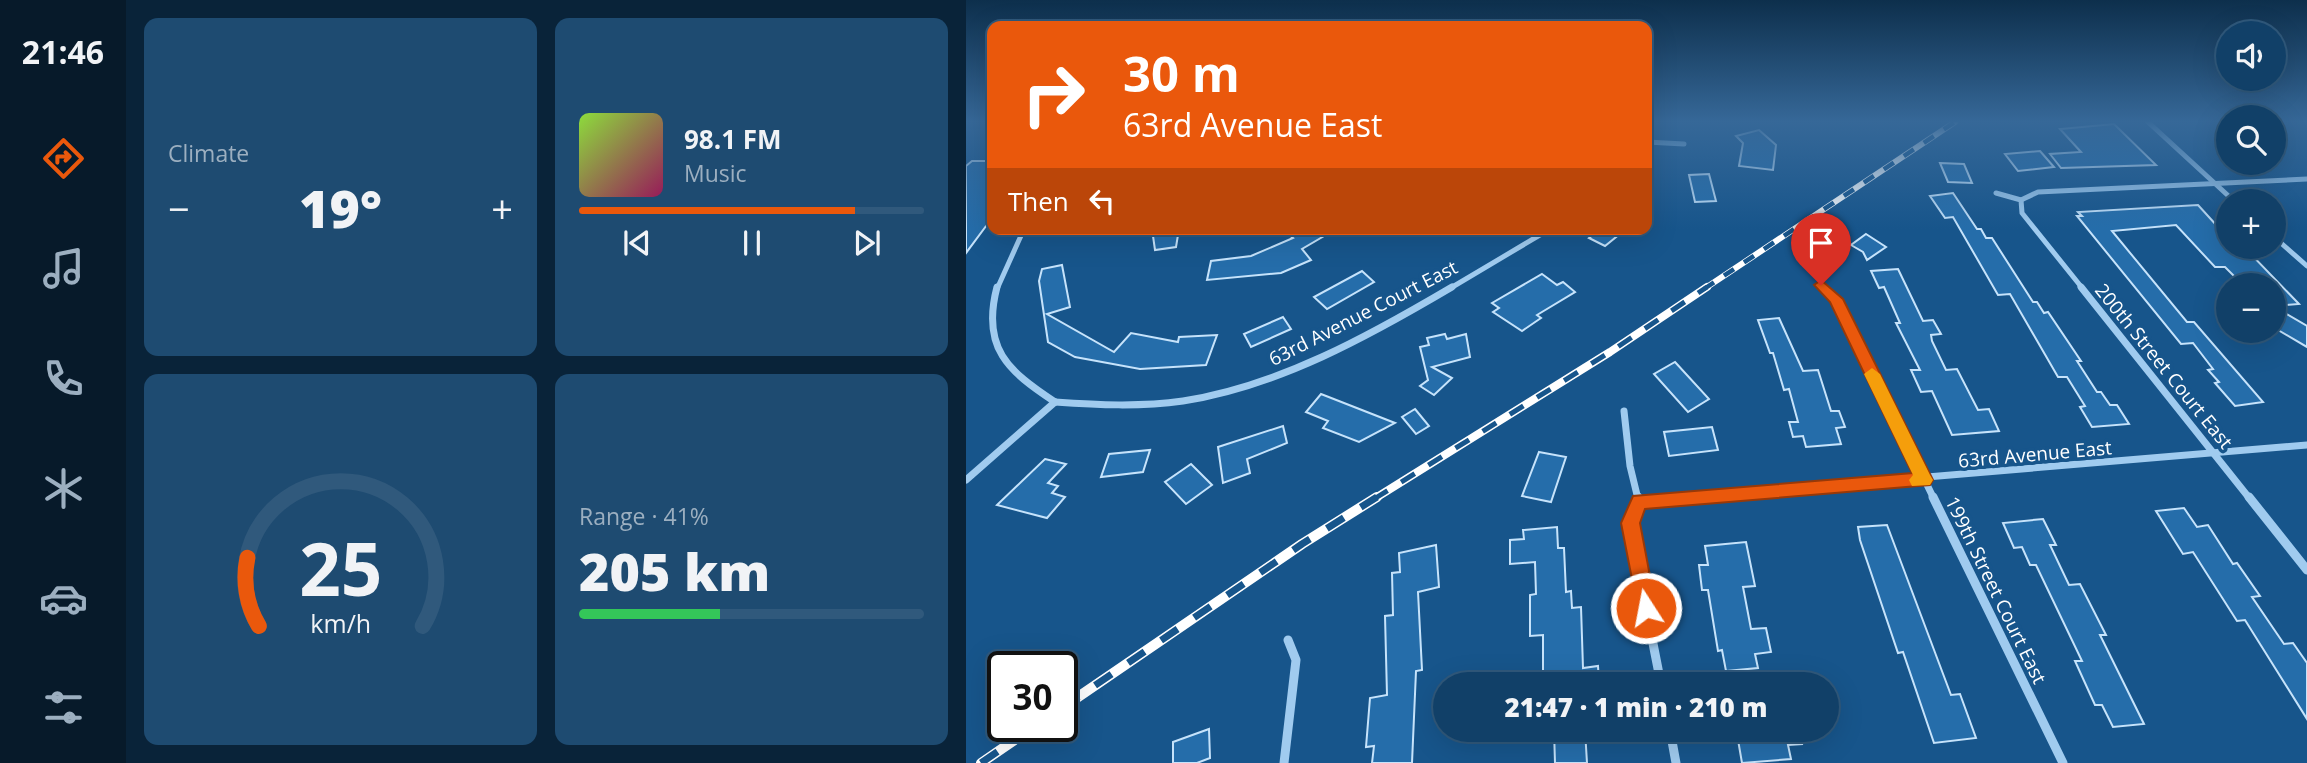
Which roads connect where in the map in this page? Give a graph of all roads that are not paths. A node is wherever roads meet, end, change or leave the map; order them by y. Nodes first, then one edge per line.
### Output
1 (2186, 158) edge
2 (2307, 179) edge
3 (2214, 184) junction
4 (2220, 189) edge
5 (1996, 193) dead end
6 (2021, 200) junction
7 (1021, 235) edge
8 (1539, 235) edge
9 (2286, 247) edge
10 (2307, 266) edge
11 (1821, 285) dead end
12 (1055, 402) junction
13 (1624, 411) dead end
14 (2307, 445) edge
15 (2214, 454) junction
16 (966, 480) edge
17 (1924, 480) junction
18 (1639, 501) junction
19 (2307, 569) edge
20 (1288, 640) dead end
21 (1659, 672) edge
22 (1672, 742) edge
23 (1284, 763) edge
24 (1676, 763) edge
25 (2063, 763) edge

1 - 3 street
2 - 3 street
3 - 4 street
3 - 6 street
5 - 6 street
6 - 15 street, 200th Street Court East
7 - 12 street
8 - 12 street, 63rd Avenue Court East
9 - 10 street
11 - 17 street, 199th Street Court East
12 - 16 street
13 - 18 street
14 - 15 street, 63rd Avenue East
15 - 17 street, 63rd Avenue East
15 - 19 street, 200th Street Court East
17 - 18 street, 63rd Avenue East
17 - 25 street, 199th Street Court East
18 - 21 street
20 - 23 street
22 - 24 street

